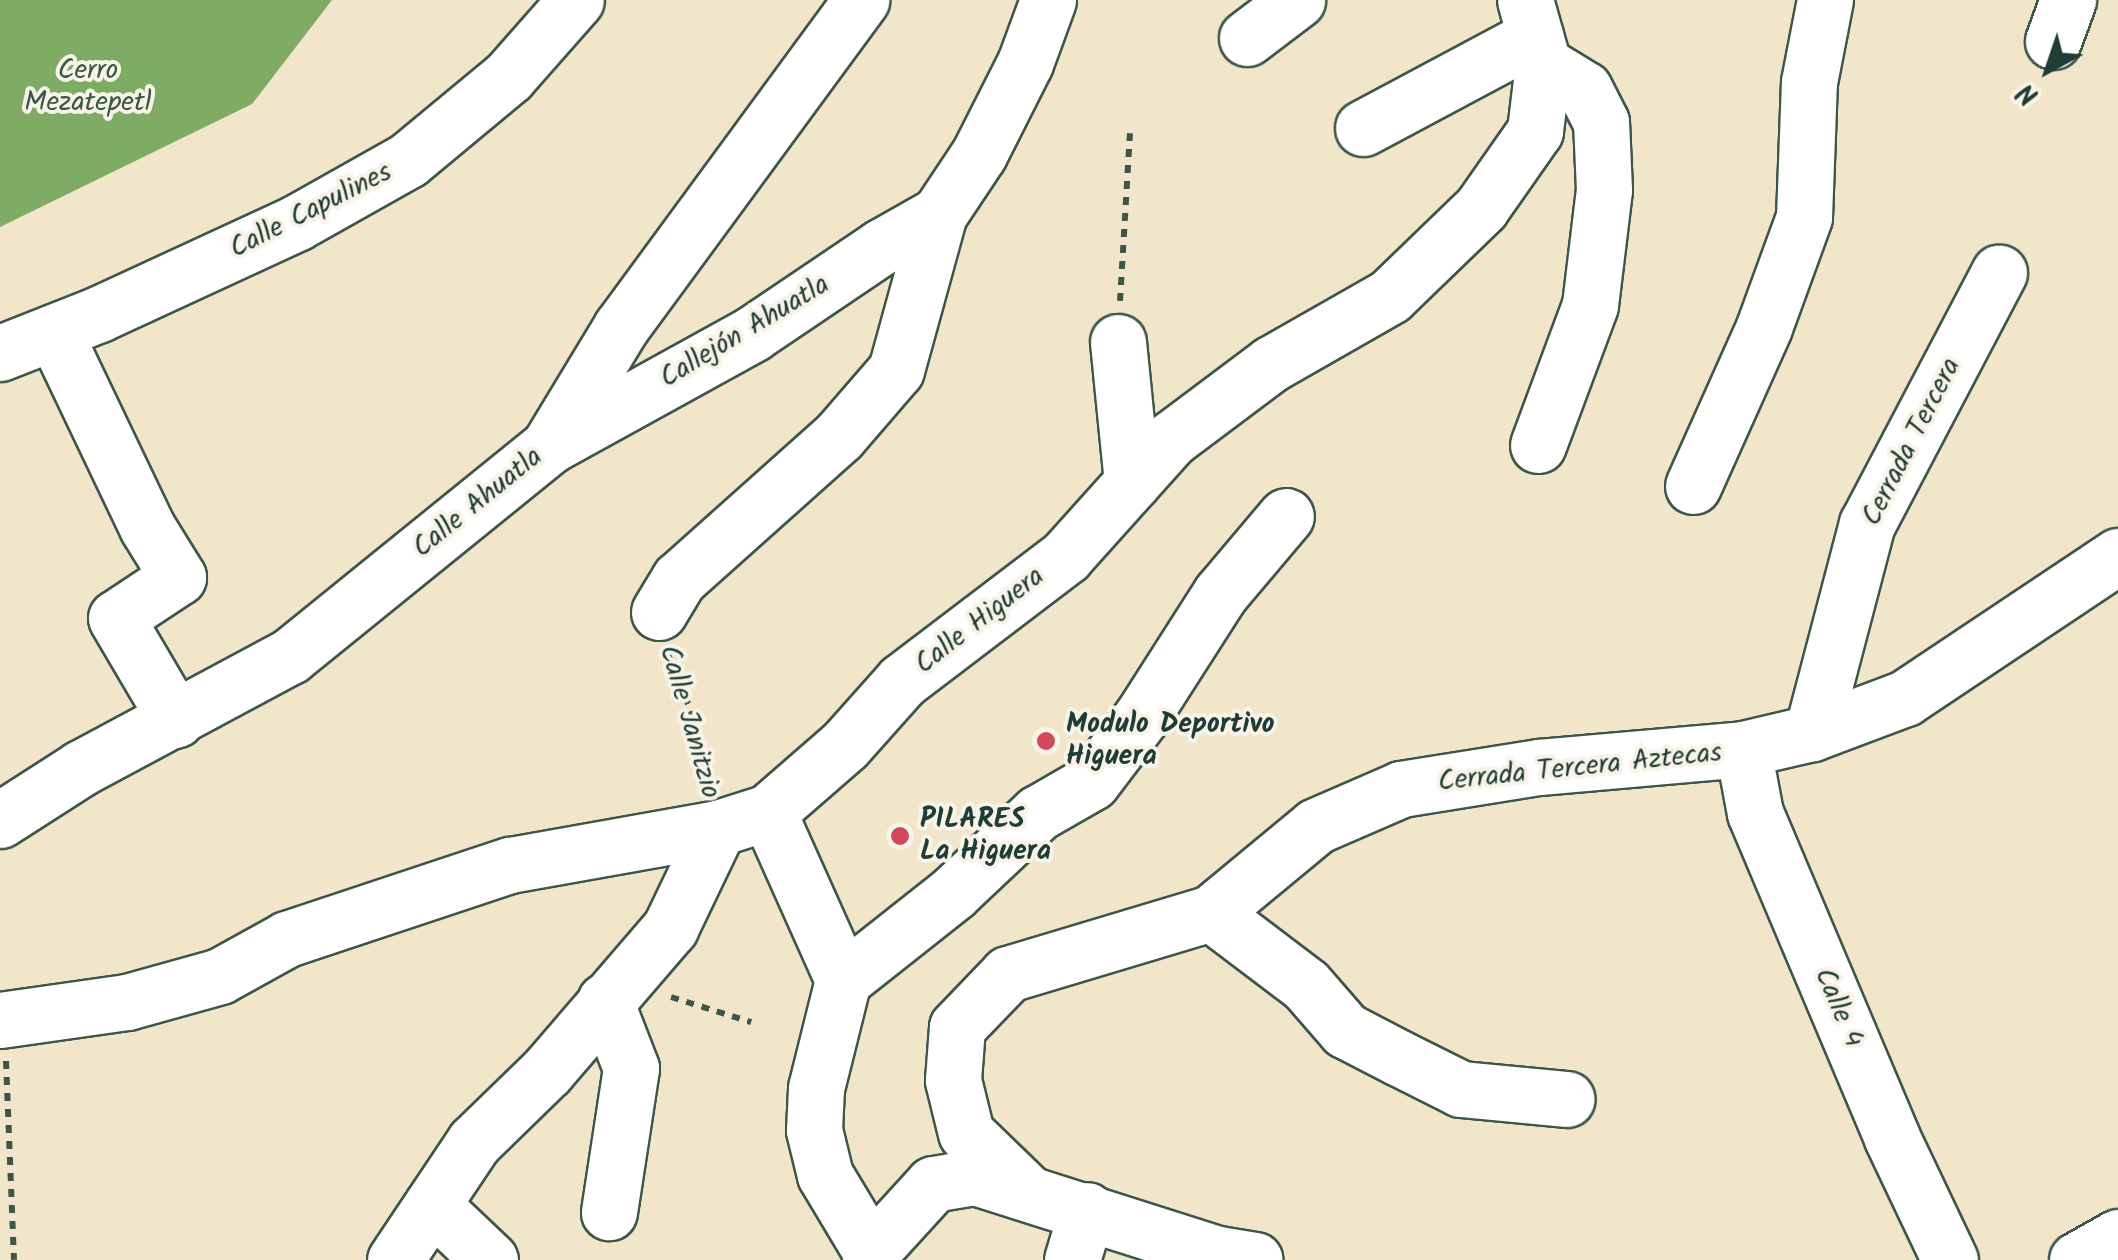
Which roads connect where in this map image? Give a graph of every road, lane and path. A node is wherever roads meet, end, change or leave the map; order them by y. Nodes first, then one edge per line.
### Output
1 (576, 0) edge
2 (861, 0) edge
3 (1048, 0) edge
4 (1297, 0) edge
5 (1825, 0) edge
6 (1534, 33) edge
7 (1246, 38) dead end
8 (1363, 128) dead end
9 (1130, 133) dead end
10 (939, 214) junction
11 (1999, 273) dead end
12 (54, 332) junction
13 (1118, 342) joint
14 (0, 353) edge
15 (1538, 445) dead end
16 (549, 446) junction
17 (1132, 482) junction
18 (1692, 486) dead end
19 (1286, 516) dead end
20 (2118, 556) edge
21 (659, 612) joint
22 (176, 720) junction
23 (1812, 734) junction
24 (1742, 750) junction
25 (0, 820) edge
26 (743, 820) junction
27 (1211, 913) junction
28 (843, 980) junction
29 (613, 992) junction
30 (2, 1019) edge
31 (752, 1022) dead end
32 (1567, 1099) dead end
33 (1028, 1193) junction
34 (432, 1204) junction
35 (608, 1212) dead end
36 (1079, 1235) edge
37 (2118, 1237) edge
38 (870, 1256) edge
39 (14, 1260) edge
40 (396, 1260) edge
41 (490, 1260) edge
42 (1255, 1260) edge
43 (1950, 1260) edge
44 (2077, 1260) edge

1 - 12 street, Calle Capulines
2 - 16 street, Calle Ahuatla
3 - 10 street, Calle Janitzio
4 - 7 street
5 - 18 street
6 - 8 street
6 - 15 street
6 - 17 street, Calle Higuera
9 - 13 path
10 - 16 street, Callejón Ahuatla
10 - 21 street, Calle Janitzio
11 - 23 street, Cerrada Tercera
12 - 14 street, Calle Capulines
12 - 22 street
13 - 17 street
16 - 22 street, Calle Ahuatla
17 - 26 street, Calle Higuera
19 - 28 street
20 - 23 street, Cerrada Tercera Aztecas
21 - 26 path, Calle Janitzio
22 - 25 street, Calle Ahuatla
23 - 24 street, Cerrada Tercera Aztecas
24 - 27 street, Cerrada Tercera Aztecas
24 - 43 street, Calle 4
26 - 28 street
26 - 29 street, Calle Higuera
26 - 30 street, Calle Janitzio
27 - 32 street
27 - 33 street, Cerrada Tercera Aztecas
28 - 38 street
29 - 31 path
29 - 34 street, Calle Higuera
29 - 35 street
30 - 39 path
33 - 36 street
33 - 38 street
34 - 40 street, Calle Higuera
34 - 41 street
36 - 42 street
37 - 44 street

